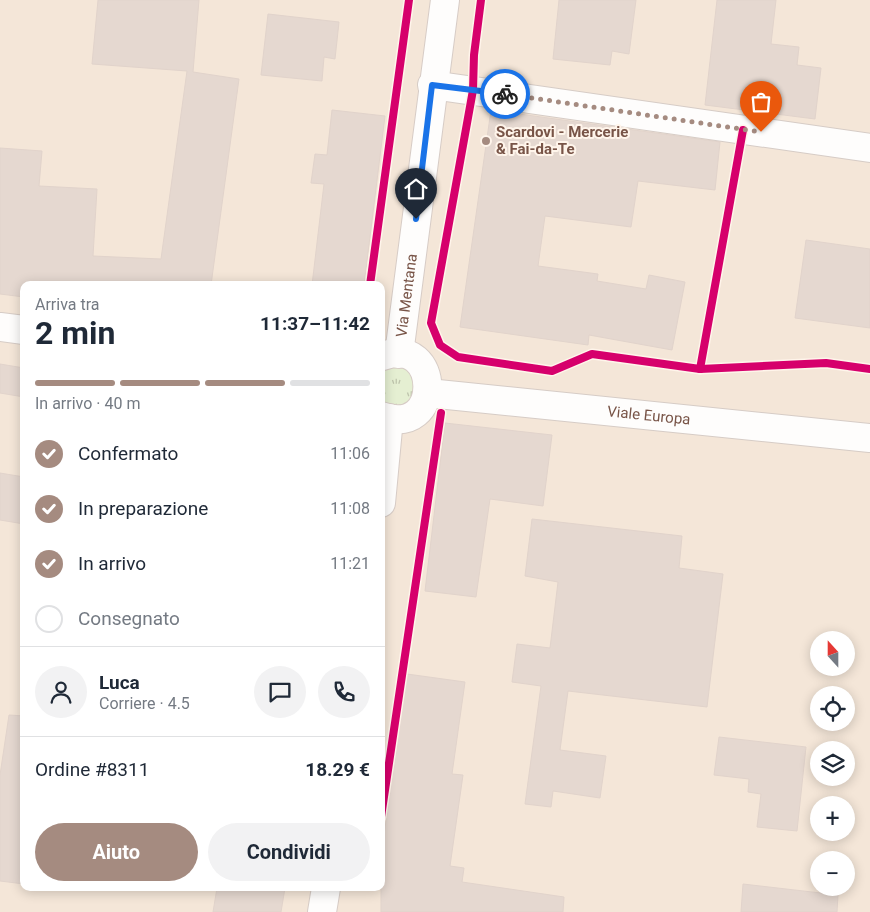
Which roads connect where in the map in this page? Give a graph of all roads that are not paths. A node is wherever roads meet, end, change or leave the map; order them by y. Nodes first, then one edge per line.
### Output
1 (445, 0) edge
2 (432, 85) junction
3 (870, 148) edge
4 (0, 327) edge
5 (20, 330) edge
6 (390, 355) edge
7 (428, 392) junction
8 (385, 417) edge
9 (870, 438) edge
10 (326, 891) edge
11 (322, 912) edge

1 - 2 street, Via Mentana
2 - 3 street
2 - 6 street, Via Mentana
4 - 5 street
6 - 7 street
7 - 8 street
7 - 9 street, Viale Europa
10 - 11 street

